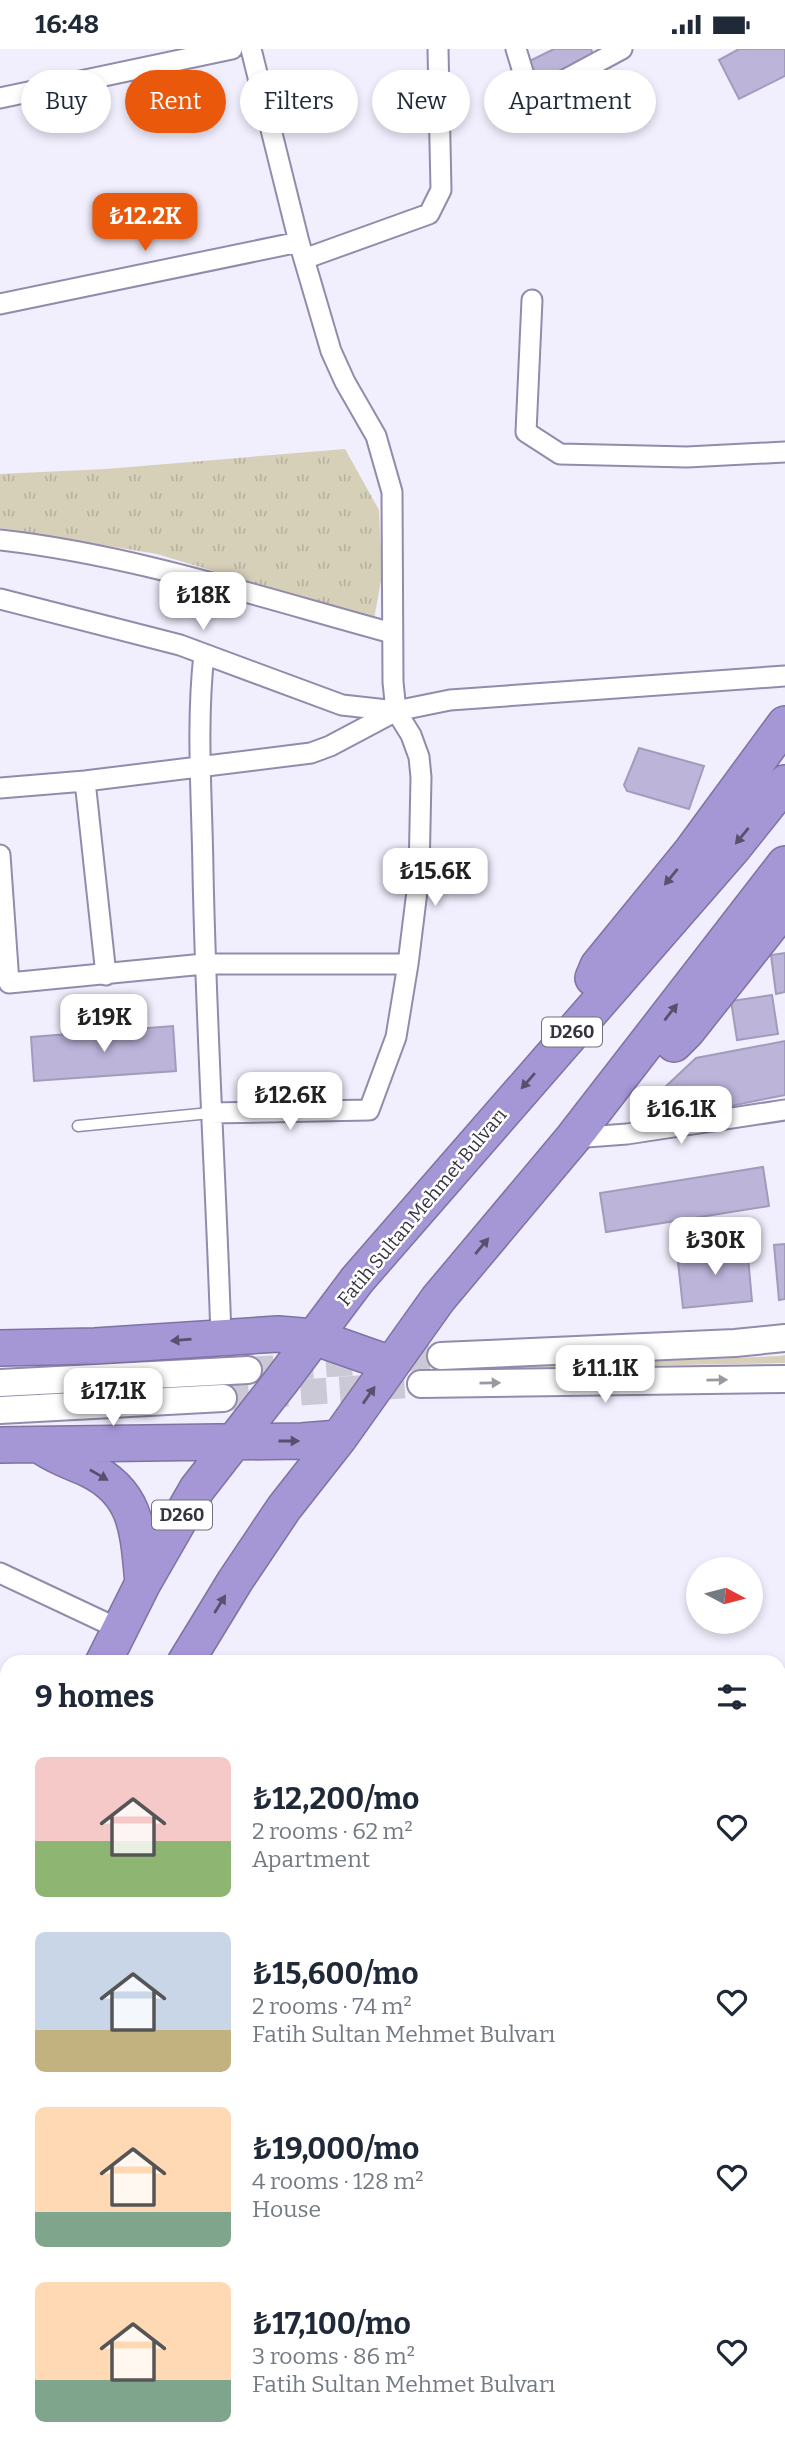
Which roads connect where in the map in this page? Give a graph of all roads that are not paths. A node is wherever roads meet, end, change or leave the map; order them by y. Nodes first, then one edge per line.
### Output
1 (232, 49) edge
2 (251, 49) edge
3 (516, 49) edge
4 (622, 49) edge
5 (444, 50) edge
6 (0, 98) edge
7 (301, 250) junction
8 (532, 300) dead end
9 (0, 303) edge
10 (785, 451) edge
11 (0, 540) edge
12 (0, 599) edge
13 (392, 633) junction
14 (204, 654) junction
15 (785, 676) edge
16 (396, 711) junction
17 (785, 724) edge
18 (200, 766) junction
19 (85, 781) junction
20 (785, 783) edge
21 (0, 788) edge
22 (0, 855) edge
23 (785, 865) edge
24 (778, 926) edge
25 (204, 964) junction
26 (408, 964) junction
27 (106, 975) junction
28 (570, 1034) junction
29 (785, 1111) edge
30 (210, 1113) junction
31 (78, 1126) dead end
32 (577, 1133) junction
33 (221, 1337) junction
34 (314, 1337) junction
35 (785, 1338) edge
36 (0, 1348) edge
37 (440, 1356) tunnel mouth
38 (391, 1364) junction
39 (248, 1370) tunnel mouth
40 (785, 1379) edge
41 (0, 1383) edge
42 (421, 1384) tunnel mouth
43 (223, 1398) tunnel mouth
44 (0, 1410) edge
45 (339, 1438) junction
46 (234, 1441) junction
47 (0, 1444) edge
48 (38, 1444) junction
49 (0, 1573) edge
50 (143, 1583) junction
51 (119, 1629) junction
52 (107, 1655) edge
53 (190, 1655) edge

1 - 6 street
2 - 7 street
3 - 4 street
5 - 7 street
7 - 9 street
7 - 13 street
8 - 10 street
11 - 13 street
12 - 14 street
13 - 16 street
14 - 16 street
14 - 18 street
15 - 16 street
16 - 18 street
16 - 26 street
17 -> 28 highway
18 - 19 street
18 - 25 street
19 - 21 street
19 - 27 street
20 -> 28 highway, Fatih Sultan Mehmet Bulvarı / D260
22 - 27 street
32 -> 23 highway
24 - 32 highway
25 - 26 street
25 - 27 street
25 - 30 street
26 - 30 street
28 -> 34 highway, Fatih Sultan Mehmet Bulvarı / D260
29 - 32 street
30 - 31 lane
30 - 33 street
38 -> 32 highway
33 - 34 highway
33 -> 36 highway
34 - 38 highway
34 - 46 highway, Fatih Sultan Mehmet Bulvarı / D260
35 - 37 main road
45 -> 38 highway
39 - 41 main road
42 -> 40 main road
43 - 44 main road
46 -> 45 highway
53 -> 45 highway
46 - 48 highway
46 - 50 highway, Fatih Sultan Mehmet Bulvarı / D260
47 - 48 highway
48 -> 50 highway
49 - 51 street
50 - 51 highway, Fatih Sultan Mehmet Bulvarı / D260
51 - 52 highway, Fatih Sultan Mehmet Bulvarı / D260

